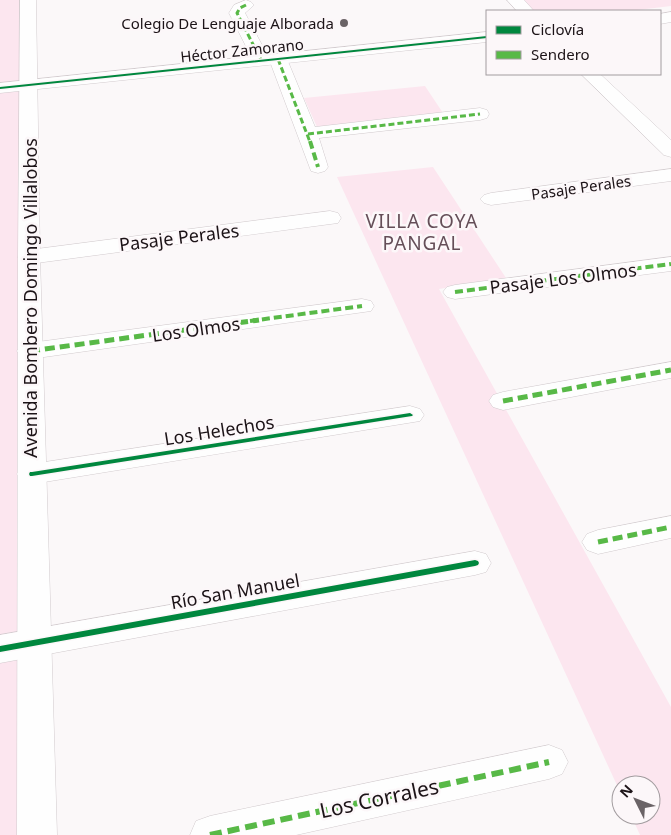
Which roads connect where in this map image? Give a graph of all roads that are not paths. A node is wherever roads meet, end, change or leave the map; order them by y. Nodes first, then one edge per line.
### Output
1 (28, 0) edge
2 (515, 0) edge
3 (246, 5) dead end
4 (525, 10) edge
5 (486, 37) edge
6 (269, 60) junction
7 (591, 75) edge
8 (29, 86) junction
9 (0, 88) edge
10 (480, 114) dead end
11 (308, 134) junction
12 (671, 151) edge
13 (318, 167) dead end
14 (671, 175) edge
15 (490, 199) dead end
16 (330, 218) dead end
17 (28, 257) junction
18 (671, 264) edge
19 (456, 292) dead end
20 (362, 306) dead end
21 (30, 351) junction
22 (671, 370) edge
23 (503, 401) dead end
24 (410, 416) dead end
25 (32, 474) junction
26 (671, 527) edge
27 (598, 542) dead end
28 (475, 563) dead end
29 (34, 643) junction
30 (0, 649) edge
31 (549, 762) dead end
32 (37, 835) edge
33 (210, 835) edge

1 - 8 street, Avenida Bombero Domingo Villalobos
2 - 4 street
3 - 6 street
5 - 6 street, Héctor Zamorano
6 - 8 street, Héctor Zamorano
6 - 11 street
7 - 12 street
8 - 9 street, Héctor Zamorano
8 - 17 street, Avenida Bombero Domingo Villalobos
10 - 11 street
11 - 13 street
14 - 15 street, Pasaje Perales
16 - 17 street, Pasaje Perales
17 - 21 street, Avenida Bombero Domingo Villalobos
18 - 19 street, Pasaje Los Olmos
20 - 21 street, Los Olmos
21 - 25 street, Avenida Bombero Domingo Villalobos
22 - 23 street
24 - 25 street, Los Helechos
25 - 29 street, Avenida Bombero Domingo Villalobos
26 - 27 street
28 - 29 street, Río San Manuel
29 - 30 street, Río San Manuel
29 - 32 street, Avenida Bombero Domingo Villalobos
31 - 33 street, Los Corrales

